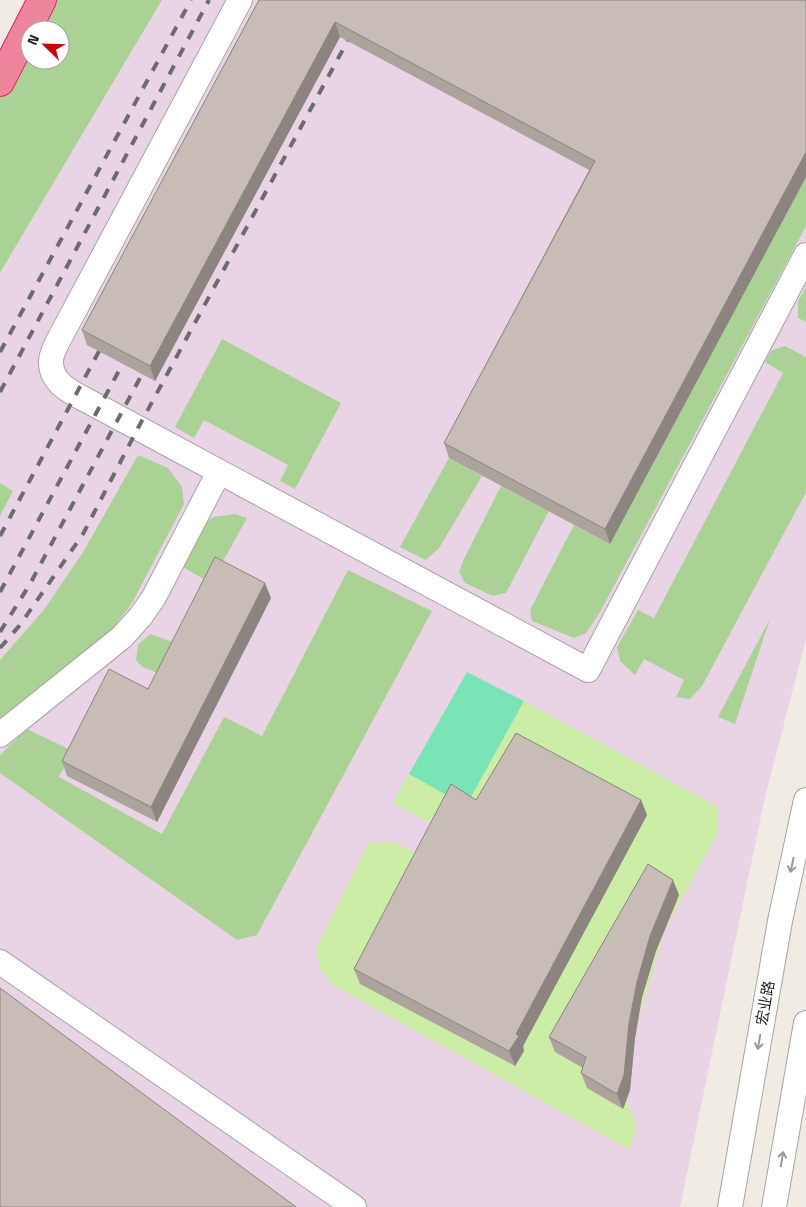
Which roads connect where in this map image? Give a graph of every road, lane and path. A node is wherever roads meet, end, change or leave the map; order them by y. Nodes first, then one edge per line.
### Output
1 (42, 0) edge
2 (240, 0) edge
3 (0, 82) edge
4 (806, 255) edge
5 (219, 472) junction
6 (0, 736) edge
7 (806, 800) edge
8 (0, 962) edge
9 (806, 1023) edge
10 (354, 1207) edge
11 (730, 1207) edge
12 (774, 1207) edge

1 - 3 highway
2 - 5 street
4 - 5 street
5 - 6 street
7 -> 11 street, 宏业路
8 - 10 street
12 -> 9 street

